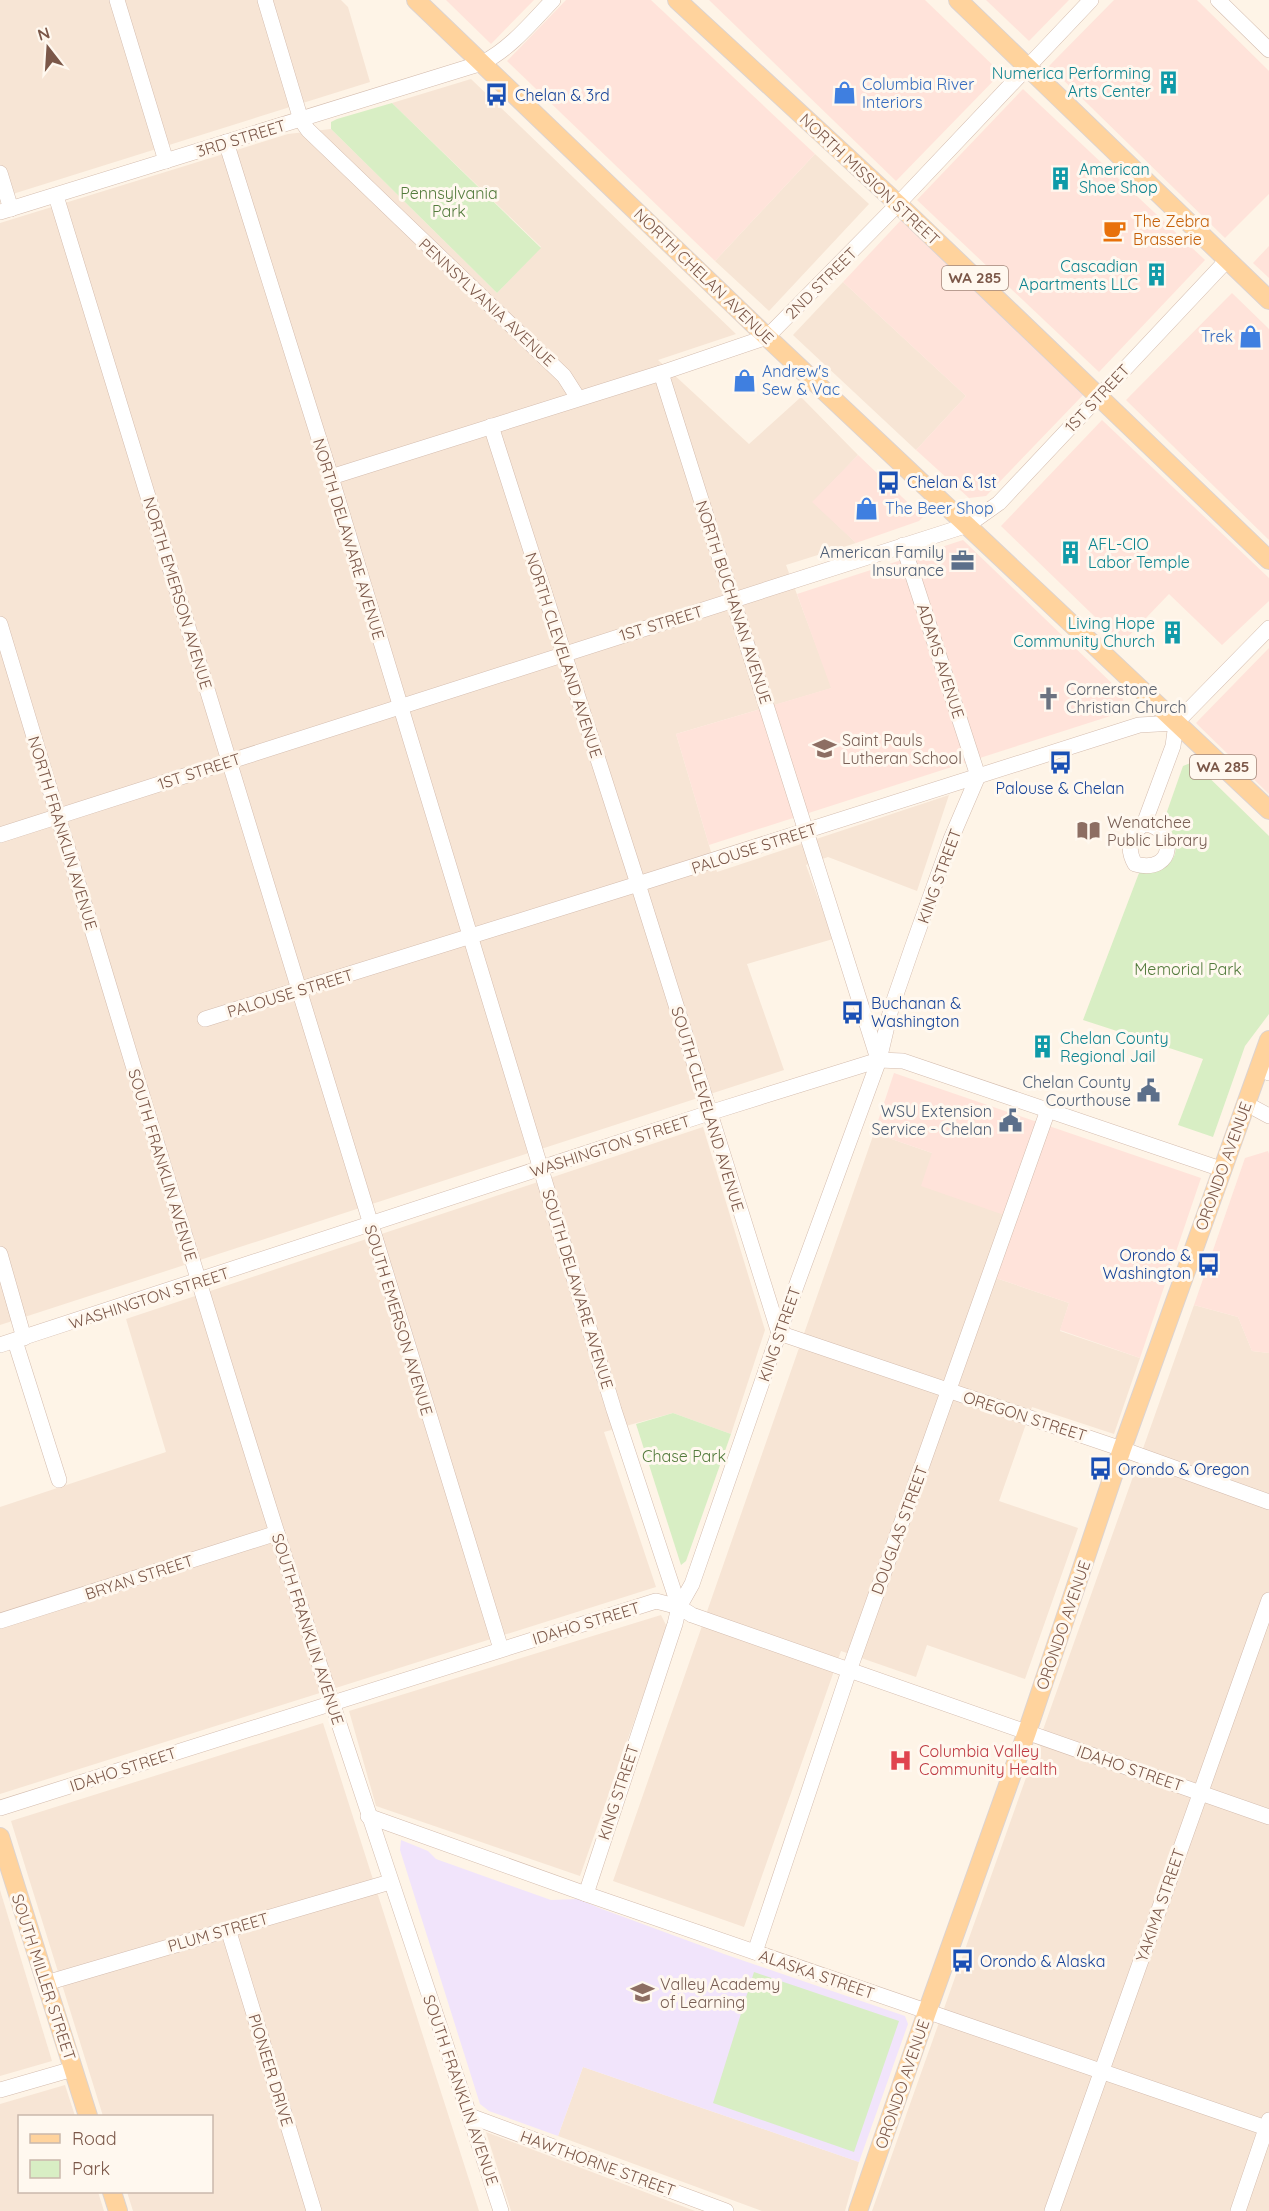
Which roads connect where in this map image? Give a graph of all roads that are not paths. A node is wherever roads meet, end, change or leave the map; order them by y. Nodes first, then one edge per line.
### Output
1 (117, 0) edge
2 (265, 0) edge
3 (416, 0) edge
4 (553, 0) edge
5 (677, 0) edge
6 (958, 0) edge
7 (1091, 0) edge
8 (1218, 0) edge
9 (1269, 50) edge
10 (482, 63) junction
11 (1028, 66) junction
12 (301, 120) junction
13 (226, 142) junction
14 (166, 161) junction
15 (0, 173) edge
16 (56, 196) junction
17 (898, 204) junction
18 (5, 211) edge
19 (1228, 259) junction
20 (1269, 300) edge
21 (767, 337) junction
22 (661, 373) junction
23 (1099, 396) junction
24 (578, 398) junction
25 (491, 426) junction
26 (330, 477) junction
27 (968, 525) junction
28 (903, 545) junction
29 (1269, 560) edge
30 (734, 601) junction
31 (0, 624) edge
32 (1269, 628) edge
33 (564, 654) junction
34 (400, 706) junction
35 (1176, 723) junction
36 (229, 761) junction
37 (978, 776) junction
38 (1269, 810) edge
39 (58, 816) junction
40 (1144, 824) dead end
41 (806, 831) junction
42 (0, 834) edge
43 (638, 884) junction
44 (470, 936) junction
45 (298, 991) junction
46 (205, 1019) dead end
47 (126, 1042) joint
48 (1267, 1049) edge
49 (879, 1060) junction
50 (1269, 1073) edge
51 (1245, 1103) junction
52 (1048, 1110) junction
53 (709, 1113) junction
54 (1269, 1116) edge
55 (541, 1169) junction
56 (1221, 1169) junction
57 (370, 1226) junction
58 (0, 1254) edge
59 (199, 1281) junction
60 (779, 1333) junction
61 (13, 1341) edge
62 (949, 1391) junction
63 (1122, 1449) junction
64 (59, 1479) dead end
65 (1269, 1502) edge
66 (277, 1533) junction
67 (1269, 1600) edge
68 (679, 1607) junction
69 (0, 1622) edge
70 (501, 1649) junction
71 (849, 1671) junction
72 (332, 1703) junction
73 (1027, 1732) junction
74 (1200, 1792) junction
75 (0, 1808) edge
76 (368, 1816) junction
77 (1269, 1817) edge
78 (0, 1837) edge
79 (390, 1882) junction
80 (586, 1894) junction
81 (228, 1929) junction
82 (755, 1952) junction
83 (46, 1983) junction
84 (927, 2012) junction
85 (73, 2069) junction
86 (1102, 2072) junction
87 (0, 2090) edge
88 (88, 2115) edge
89 (470, 2116) junction
90 (1268, 2126) edge
91 (112, 2193) edge
92 (1241, 2208) edge
93 (118, 2211) edge
94 (314, 2211) edge
95 (501, 2211) edge
96 (726, 2211) edge
97 (858, 2211) edge
98 (1052, 2211) edge

1 - 14 street
2 - 12 street, PENNSYLVANIA AVENUE
3 - 10 main road, NORTH CHELAN AVENUE / WA 285
4 - 10 street, 3RD STREET
5 - 17 main road, NORTH MISSION STREET / WA 285
6 - 11 main road
7 - 11 street, 2ND STREET
8 - 9 street
10 - 12 street, 3RD STREET
10 - 21 main road, NORTH CHELAN AVENUE / WA 285
11 - 17 street, 2ND STREET
11 - 19 main road
12 - 13 street, 3RD STREET
12 - 24 street, PENNSYLVANIA AVENUE
13 - 14 street, 3RD STREET
13 - 26 street, NORTH DELAWARE AVENUE
14 - 16 street, 3RD STREET
15 - 18 street
16 - 18 street, 3RD STREET
16 - 36 street, NORTH EMERSON AVENUE
17 - 21 street, 2ND STREET
17 - 23 main road, NORTH MISSION STREET / WA 285
19 - 20 main road
19 - 23 street, 1ST STREET
21 - 22 street, 2ND STREET
21 - 27 main road, NORTH CHELAN AVENUE / WA 285
22 - 24 street, 2ND STREET
22 - 30 street, NORTH BUCHANAN AVENUE
23 - 27 street, 1ST STREET
23 - 29 main road, NORTH MISSION STREET / WA 285
24 - 25 street, 2ND STREET
25 - 26 street, 2ND STREET
25 - 33 street, NORTH CLEVELAND AVENUE
26 - 34 street, NORTH DELAWARE AVENUE
27 - 28 street, 1ST STREET
27 - 35 main road, NORTH CHELAN AVENUE / WA 285
28 - 30 street, 1ST STREET
28 - 37 street, ADAMS AVENUE
30 - 33 street, 1ST STREET
30 - 41 street, NORTH BUCHANAN AVENUE
31 - 39 street, NORTH FRANKLIN AVENUE
32 - 35 street
33 - 34 street, 1ST STREET
33 - 43 street, NORTH CLEVELAND AVENUE
34 - 36 street, 1ST STREET
34 - 44 street, NORTH DELAWARE AVENUE
35 - 37 street, PALOUSE STREET
35 - 38 main road, WA 285
35 - 40 street
36 - 39 street, 1ST STREET
36 - 45 street, NORTH EMERSON AVENUE
37 - 41 street, PALOUSE STREET
37 - 49 street, KING STREET
39 - 42 street, 1ST STREET
39 - 47 street, NORTH FRANKLIN AVENUE
41 - 43 street, PALOUSE STREET
41 - 49 street, NORTH BUCHANAN AVENUE
43 - 44 street, PALOUSE STREET
43 - 53 street, SOUTH CLEVELAND AVENUE
44 - 45 street, PALOUSE STREET
44 - 55 street, SOUTH DELAWARE AVENUE
45 - 46 street, PALOUSE STREET
45 - 57 street, SOUTH EMERSON AVENUE
47 - 59 street, SOUTH FRANKLIN AVENUE
48 - 50 street
48 - 51 main road, ORONDO AVENUE
49 - 52 street, WASHINGTON STREET
49 - 53 street, WASHINGTON STREET
49 - 60 street, KING STREET
51 - 54 street
51 - 56 main road, ORONDO AVENUE
52 - 56 street, WASHINGTON STREET
52 - 62 street, DOUGLAS STREET
53 - 55 street, WASHINGTON STREET
53 - 60 street, SOUTH CLEVELAND AVENUE
55 - 57 street, WASHINGTON STREET
55 - 68 street, SOUTH DELAWARE AVENUE
56 - 63 main road, ORONDO AVENUE
57 - 59 street, WASHINGTON STREET
57 - 70 street, SOUTH EMERSON AVENUE
58 - 61 street
59 - 61 street, WASHINGTON STREET
59 - 66 street, SOUTH FRANKLIN AVENUE
60 - 62 street, OREGON STREET
60 - 68 street, KING STREET
61 - 64 street
62 - 63 street, OREGON STREET
62 - 71 street, DOUGLAS STREET
63 - 65 street, OREGON STREET
63 - 73 main road, ORONDO AVENUE
66 - 69 street, BRYAN STREET
66 - 72 street, SOUTH FRANKLIN AVENUE
67 - 74 street, YAKIMA STREET
68 - 70 street, IDAHO STREET
68 - 71 street, IDAHO STREET
68 - 80 street, KING STREET
70 - 72 street, IDAHO STREET
71 - 73 street, IDAHO STREET
71 - 82 street, DOUGLAS STREET
72 - 75 street, IDAHO STREET
72 - 76 street, SOUTH FRANKLIN AVENUE
73 - 74 street, IDAHO STREET
73 - 84 main road, ORONDO AVENUE
74 - 77 street, IDAHO STREET
74 - 86 street, YAKIMA STREET
76 - 79 street, SOUTH FRANKLIN AVENUE
76 - 80 street, ALASKA STREET
78 - 83 main road, SOUTH MILLER STREET
79 - 81 street, PLUM STREET
79 - 89 street, SOUTH FRANKLIN AVENUE
80 - 82 street, ALASKA STREET
81 - 83 street, PLUM STREET
81 - 94 street, PIONEER DRIVE
82 - 84 street, ALASKA STREET
83 - 85 main road, SOUTH MILLER STREET
84 - 86 street, ALASKA STREET
84 - 97 main road, ORONDO AVENUE
85 - 87 street
85 - 88 main road, SOUTH MILLER STREET
86 - 90 street, ALASKA STREET
86 - 98 street, YAKIMA STREET
89 - 95 street, SOUTH FRANKLIN AVENUE
89 - 96 street, HAWTHORNE STREET
90 - 92 street
91 - 93 main road

